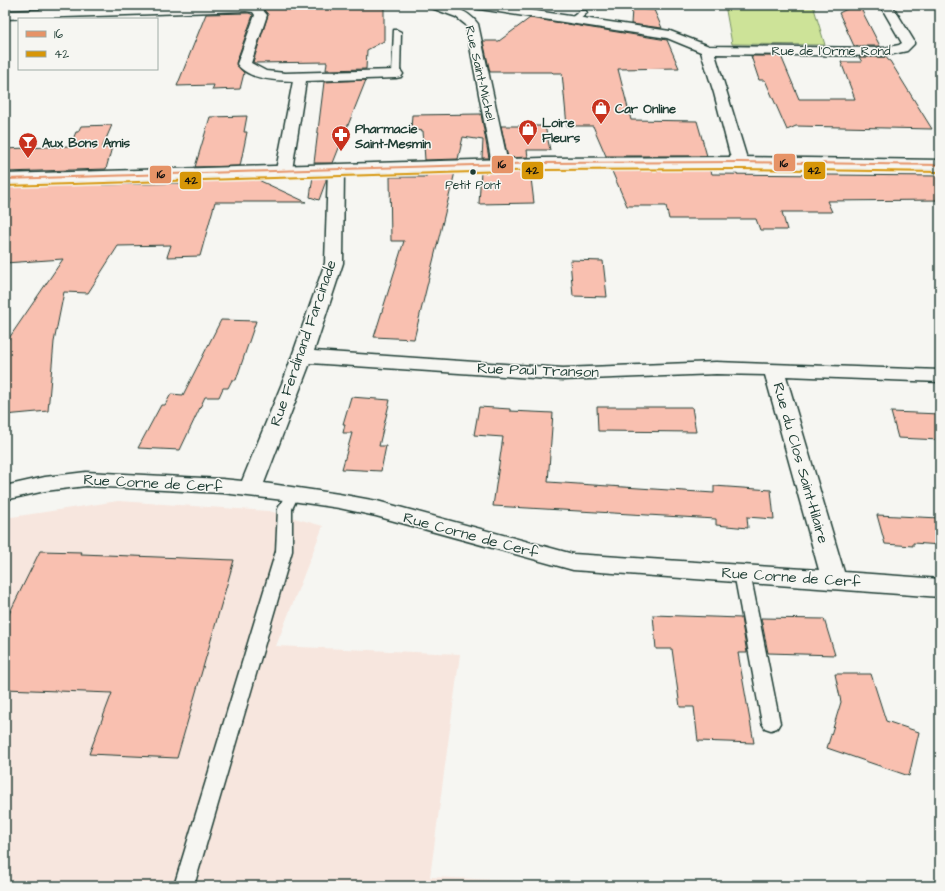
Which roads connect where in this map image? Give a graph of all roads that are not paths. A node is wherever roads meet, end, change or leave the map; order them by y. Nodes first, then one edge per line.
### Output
1 (433, 5) edge
2 (470, 5) edge
3 (473, 5) edge
4 (886, 5) edge
5 (447, 10) junction
6 (5, 15) edge
7 (397, 32) dead end
8 (707, 50) junction
9 (396, 74) joint
10 (300, 77) junction
11 (740, 162) junction
12 (500, 164) junction
13 (940, 165) edge
14 (336, 168) junction
15 (284, 170) junction
16 (5, 179) edge
17 (302, 356) junction
18 (774, 369) junction
19 (940, 376) edge
20 (250, 489) junction
21 (5, 493) edge
22 (292, 494) junction
23 (742, 574) junction
24 (834, 580) junction
25 (940, 588) edge
26 (771, 723) dead end
27 (184, 886) edge

1 - 5 street, Rue Saint-Michel
2 - 5 street
3 - 8 street
4 - 8 street, Rue de l'Orme Rond
5 - 12 street, Rue Saint-Michel
6 - 10 street
7 - 9 lane
8 - 11 street
9 - 10 street
10 - 15 street
11 - 12 street
11 - 13 street
12 - 14 street
14 - 15 street
14 - 17 street, Rue Ferdinand Farcinade
15 - 16 street
17 - 18 street, Rue Paul Transon
17 - 20 street, Rue Ferdinand Farcinade
18 - 19 street, Rue du Clos Saint-Hilaire
18 - 24 street, Rue du Clos Saint-Hilaire
20 - 21 street, Rue Corne de Cerf
20 - 22 street, Rue Corne de Cerf
22 - 23 street, Rue Corne de Cerf
22 - 27 lane
23 - 24 street, Rue Corne de Cerf
23 - 26 lane
24 - 25 street, Rue Corne de Cerf

